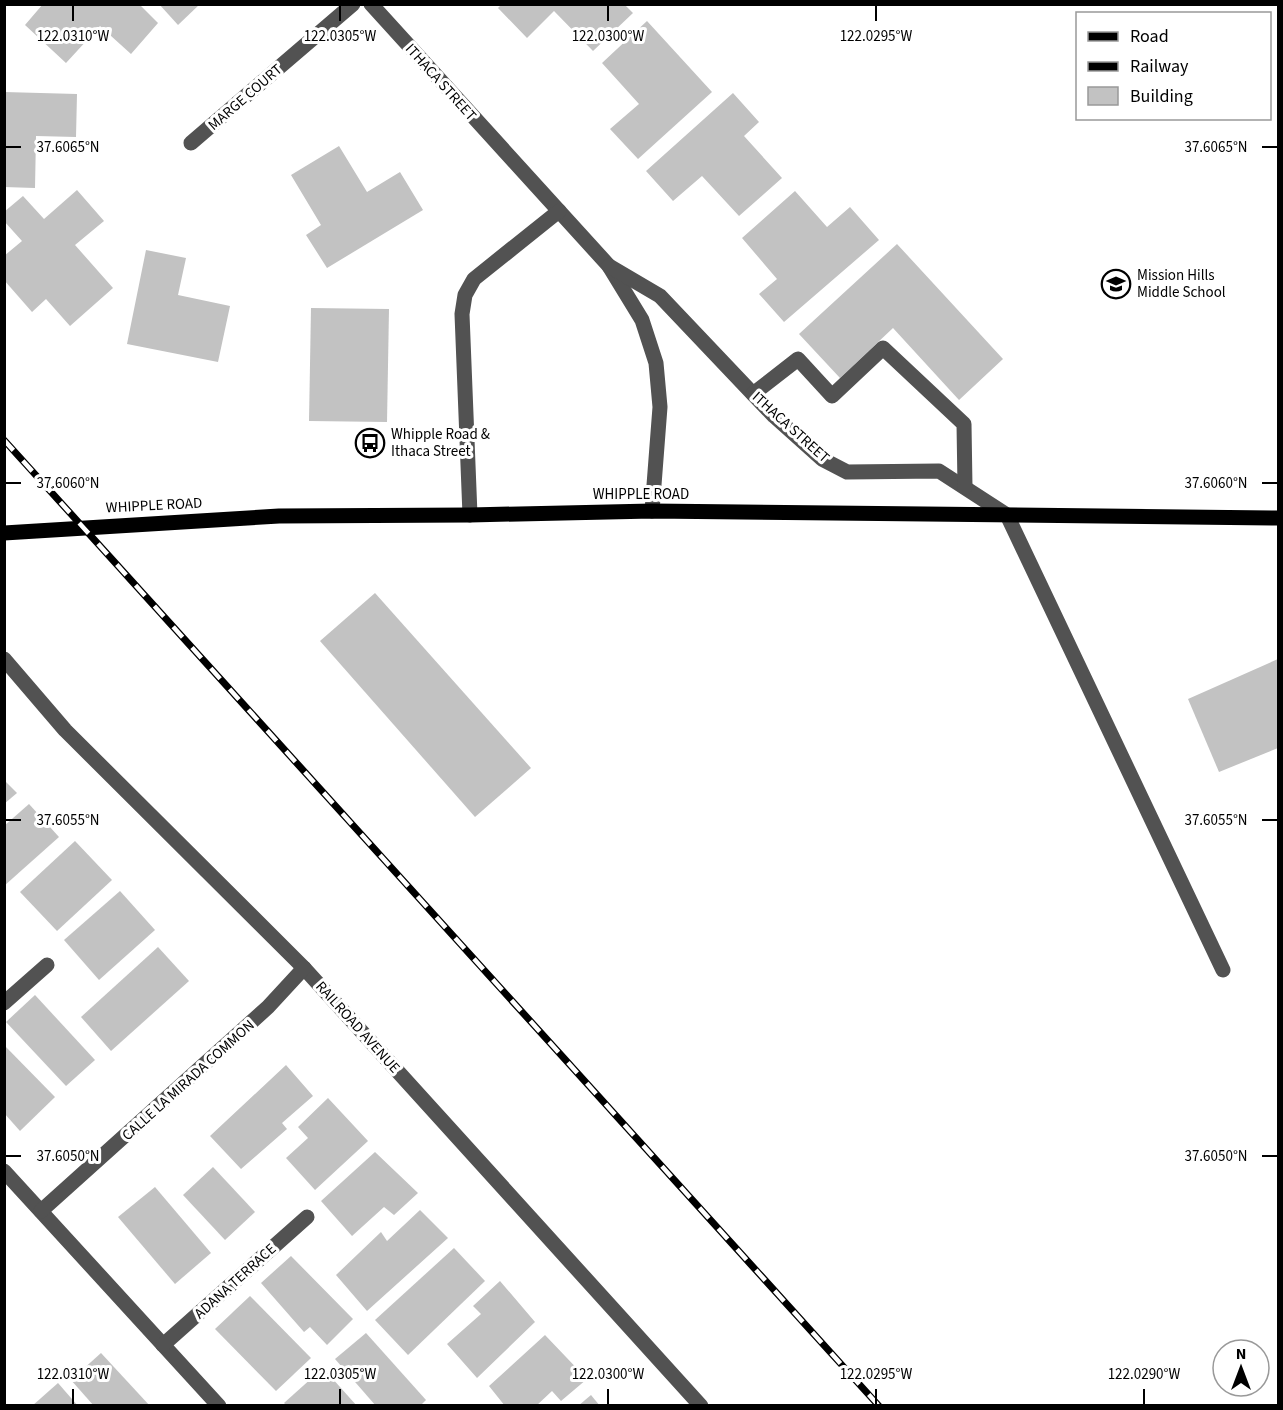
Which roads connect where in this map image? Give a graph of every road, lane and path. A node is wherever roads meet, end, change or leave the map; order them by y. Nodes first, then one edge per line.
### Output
1 (353, 4) edge
2 (371, 4) edge
3 (191, 143) dead end
4 (559, 211) junction
5 (609, 266) junction
6 (753, 394) junction
7 (965, 487) junction
8 (652, 511) junction
9 (470, 515) junction
10 (1007, 515) junction
11 (1278, 518) edge
12 (4, 533) edge
13 (4, 659) edge
14 (47, 965) dead end
15 (304, 968) junction
16 (1223, 970) dead end
17 (4, 1003) edge
18 (4, 1171) edge
19 (41, 1211) junction
20 (307, 1217) dead end
21 (163, 1345) junction
22 (219, 1406) edge
23 (701, 1406) edge

1 - 3 street, MARGE COURT
2 - 4 street, ITHACA STREET
4 - 5 street, ITHACA STREET
4 - 9 street
5 - 6 street, ITHACA STREET
5 - 8 street, ITHACA STREET
6 - 7 street, ITHACA STREET
6 - 7 street
7 - 10 street, ITHACA STREET
8 - 9 main road, WHIPPLE ROAD
8 - 10 main road, WHIPPLE ROAD
9 - 12 main road, WHIPPLE ROAD
10 - 11 main road, WHIPPLE ROAD
10 - 16 street
13 - 15 street, RAILROAD AVENUE
14 - 17 street
15 - 19 street, CALLE LA MIRADA COMMON
15 - 23 street, RAILROAD AVENUE
18 - 19 street
19 - 21 street
20 - 21 street, ADANA TERRACE
21 - 22 street

